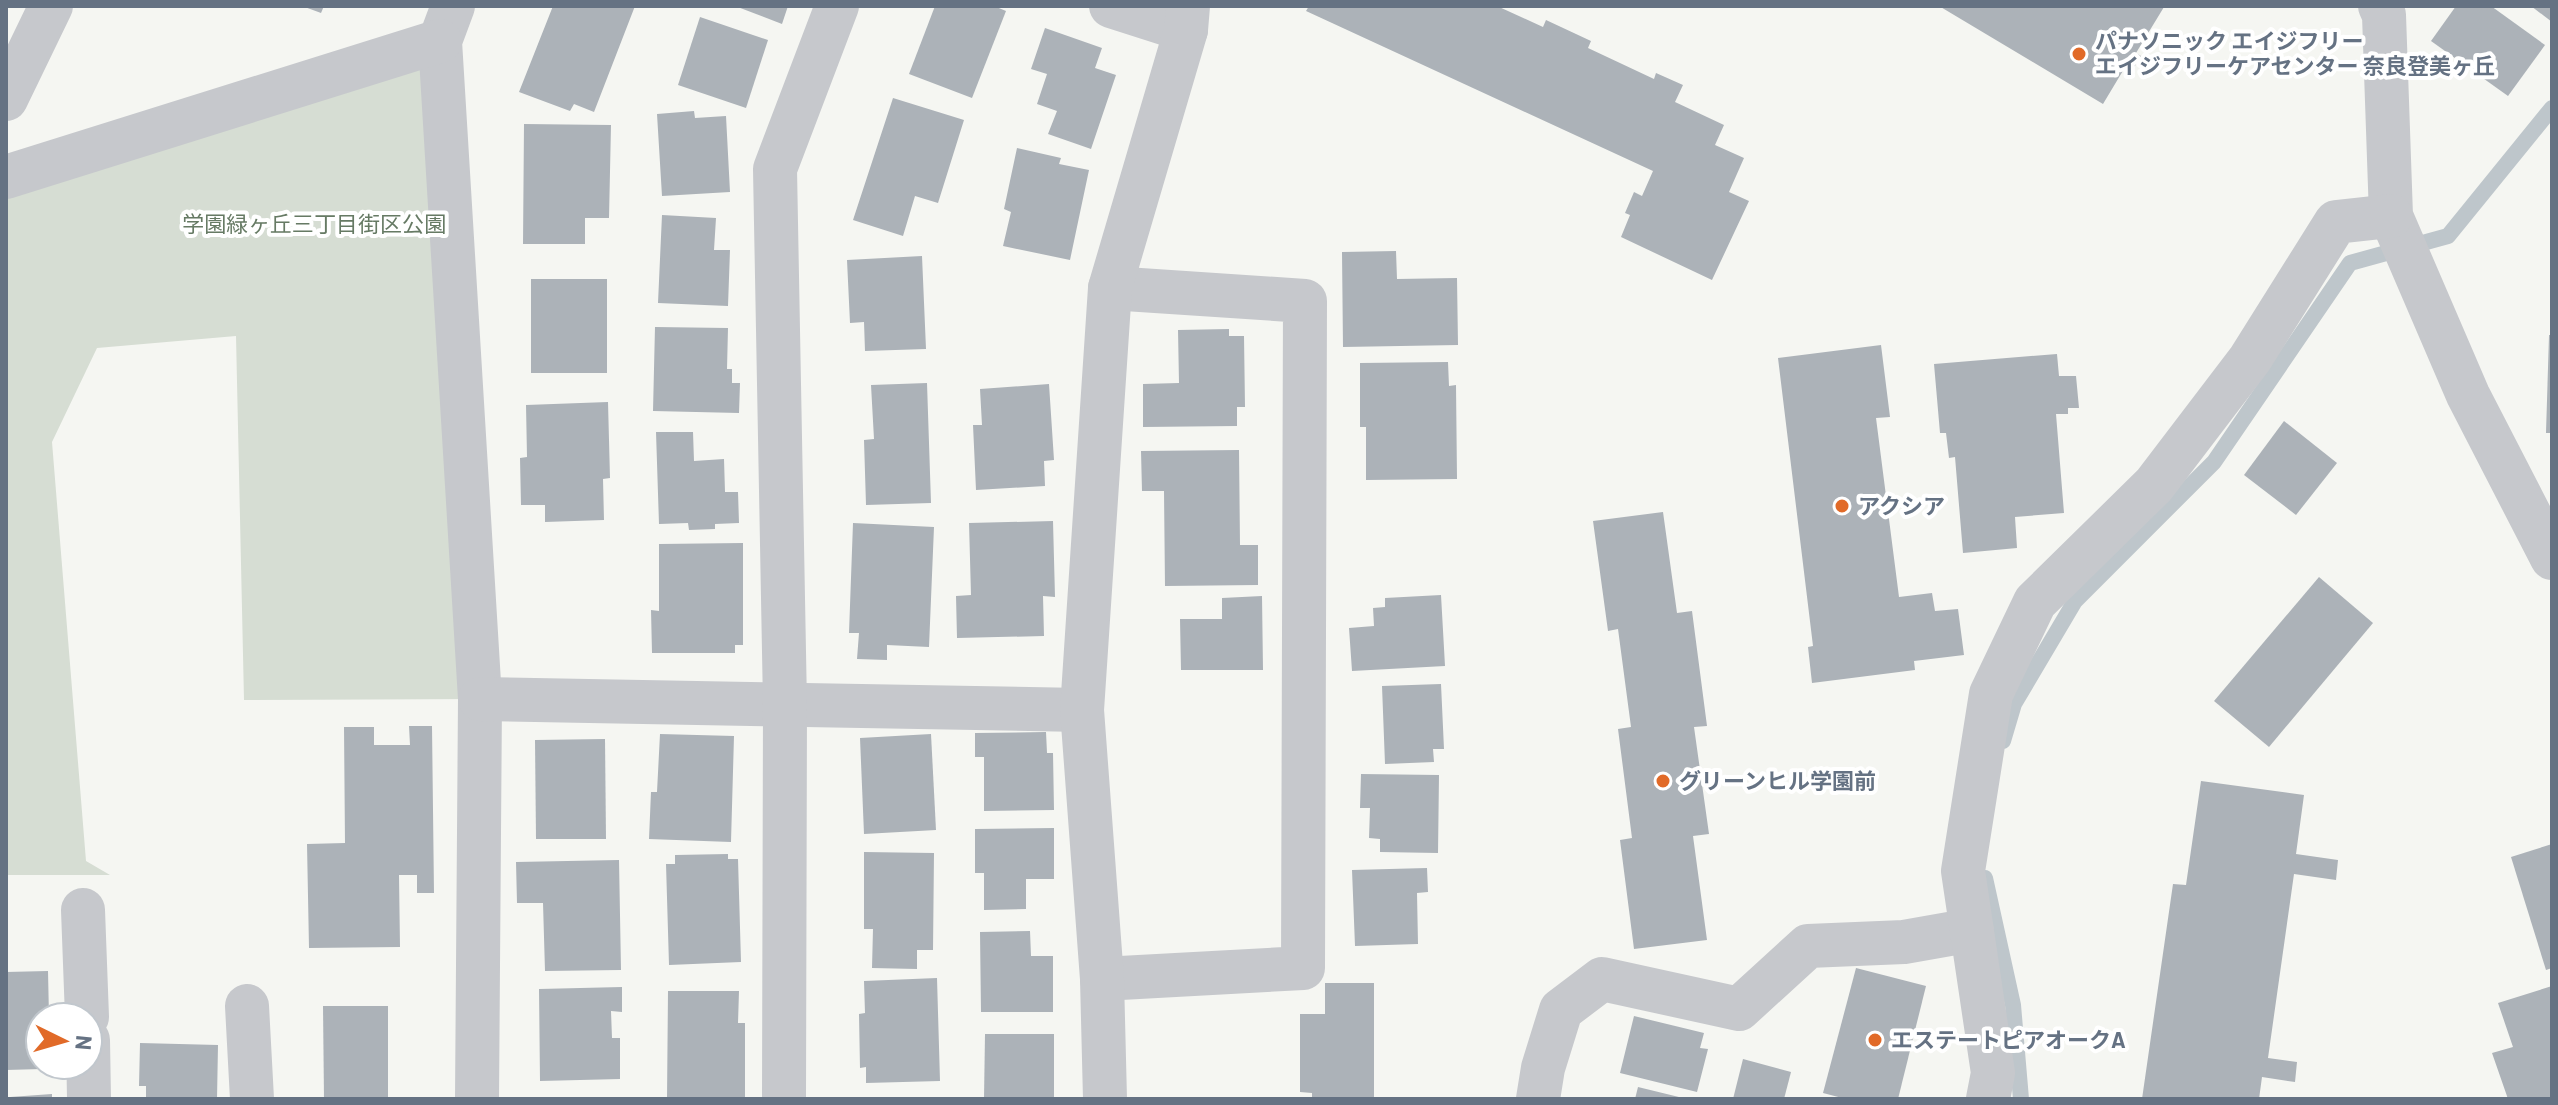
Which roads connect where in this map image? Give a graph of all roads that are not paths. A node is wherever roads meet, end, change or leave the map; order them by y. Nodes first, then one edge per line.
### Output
1 (51, 6) edge
2 (837, 6) edge
3 (1111, 6) edge
4 (2385, 9) edge
5 (1187, 18) edge
6 (446, 24) edge
7 (6, 99) edge
8 (6, 177) edge
9 (2391, 216) junction
10 (1110, 288) junction
11 (2552, 558) edge
12 (480, 699) junction
13 (785, 705) junction
14 (1082, 710) junction
15 (83, 910) dead end
16 (1972, 930) junction
17 (1102, 979) junction
18 (86, 1001) edge
19 (247, 1006) dead end
20 (252, 1099) edge
21 (477, 1099) edge
22 (784, 1099) edge
23 (1105, 1099) edge
24 (1538, 1099) edge
25 (1988, 1099) edge

1 - 7 street
2 - 13 street
3 - 5 street
4 - 9 street
5 - 10 street
6 - 8 street
6 - 12 street
9 - 11 street
9 - 16 street
10 - 14 street
10 - 17 street
12 - 13 street
12 - 21 street
13 - 14 street
13 - 22 street
14 - 17 street
15 - 18 street
16 - 24 street
16 - 25 street
17 - 23 street
19 - 20 street

